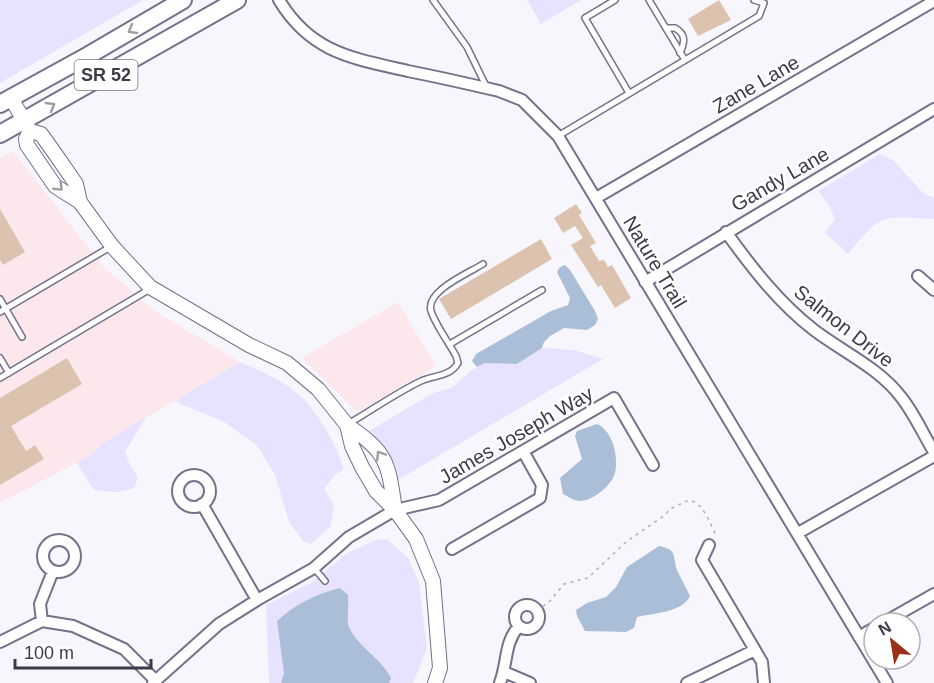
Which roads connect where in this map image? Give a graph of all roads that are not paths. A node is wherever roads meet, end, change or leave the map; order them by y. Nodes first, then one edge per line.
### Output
1 (183, 0) edge
2 (237, 0) edge
3 (279, 0) edge
4 (433, 0) edge
5 (615, 0) edge
6 (649, 0) edge
7 (754, 0) edge
8 (934, 1) edge
9 (666, 28) junction
10 (680, 53) junction
11 (685, 60) junction
12 (487, 88) junction
13 (629, 93) junction
14 (6, 101) edge
15 (934, 109) edge
16 (27, 126) junction
17 (0, 134) edge
18 (558, 136) junction
19 (596, 198) junction
20 (726, 232) junction
21 (112, 246) junction
22 (483, 264) dead end
23 (918, 276) dead end
24 (645, 282) junction
25 (152, 288) junction
26 (542, 290) dead end
27 (934, 290) edge
28 (0, 299) edge
29 (3, 310) edge
30 (22, 337) dead end
31 (450, 344) junction
32 (0, 358) edge
33 (9, 373) junction
34 (0, 378) edge
35 (346, 425) junction
36 (523, 451) junction
37 (934, 454) edge
38 (653, 465) dead end
39 (202, 504) dead end
40 (395, 510) junction
41 (798, 533) junction
42 (709, 545) road end
43 (452, 549) dead end
44 (314, 568) junction
45 (53, 571) dead end
46 (325, 581) dead end
47 (934, 594) edge
48 (257, 600) junction
49 (904, 611) edge
50 (42, 621) junction
51 (519, 626) junction
52 (862, 635) edge
53 (859, 637) junction
54 (0, 642) edge
55 (755, 650) junction
56 (502, 678) edge
57 (155, 682) edge
58 (435, 683) edge
59 (530, 683) edge
60 (687, 683) edge
61 (764, 683) edge
62 (887, 683) edge

1 -> 14 main road, SR 52
16 -> 2 main road, SR 52
3 - 12 street, Nature Trail
4 - 12 lane
5 - 13 lane
6 - 9 lane
7 - 11 lane
8 - 19 street, Zane Lane
9 - 10 lane
9 - 10 lane
10 - 11 lane
11 - 13 lane
12 - 18 street, Nature Trail
13 - 18 lane
14 - 16 street
15 - 20 street, Gandy Lane
16 - 17 main road, SR 52
16 - 21 street
18 - 19 street, Nature Trail
19 - 24 street, Nature Trail
20 - 24 street, Gandy Lane
20 - 37 street, Salmon Drive
21 - 25 street
21 - 29 lane
22 - 31 lane
23 - 27 street
24 - 41 street, Nature Trail
25 - 33 lane
25 - 35 street
26 - 31 lane
28 - 29 lane
29 - 30 lane
31 - 35 lane
32 - 33 lane
33 - 34 lane
35 - 40 street
40 -> 35 street
36 - 38 street, James Joseph Way
36 - 40 street, James Joseph Way
36 - 43 street
37 - 41 street
39 - 48 street
40 - 44 street, James Joseph Way
40 - 58 street
41 - 53 street, Nature Trail
42 - 55 street
44 - 46 lane
44 - 48 street, James Joseph Way
45 - 50 street
47 - 49 street
48 - 57 street, James Joseph Way
50 - 54 street
50 - 57 street
51 - 51 street
51 - 56 street
52 - 53 street
53 - 62 street, Nature Trail
55 - 60 street
55 - 61 street
56 - 59 street

